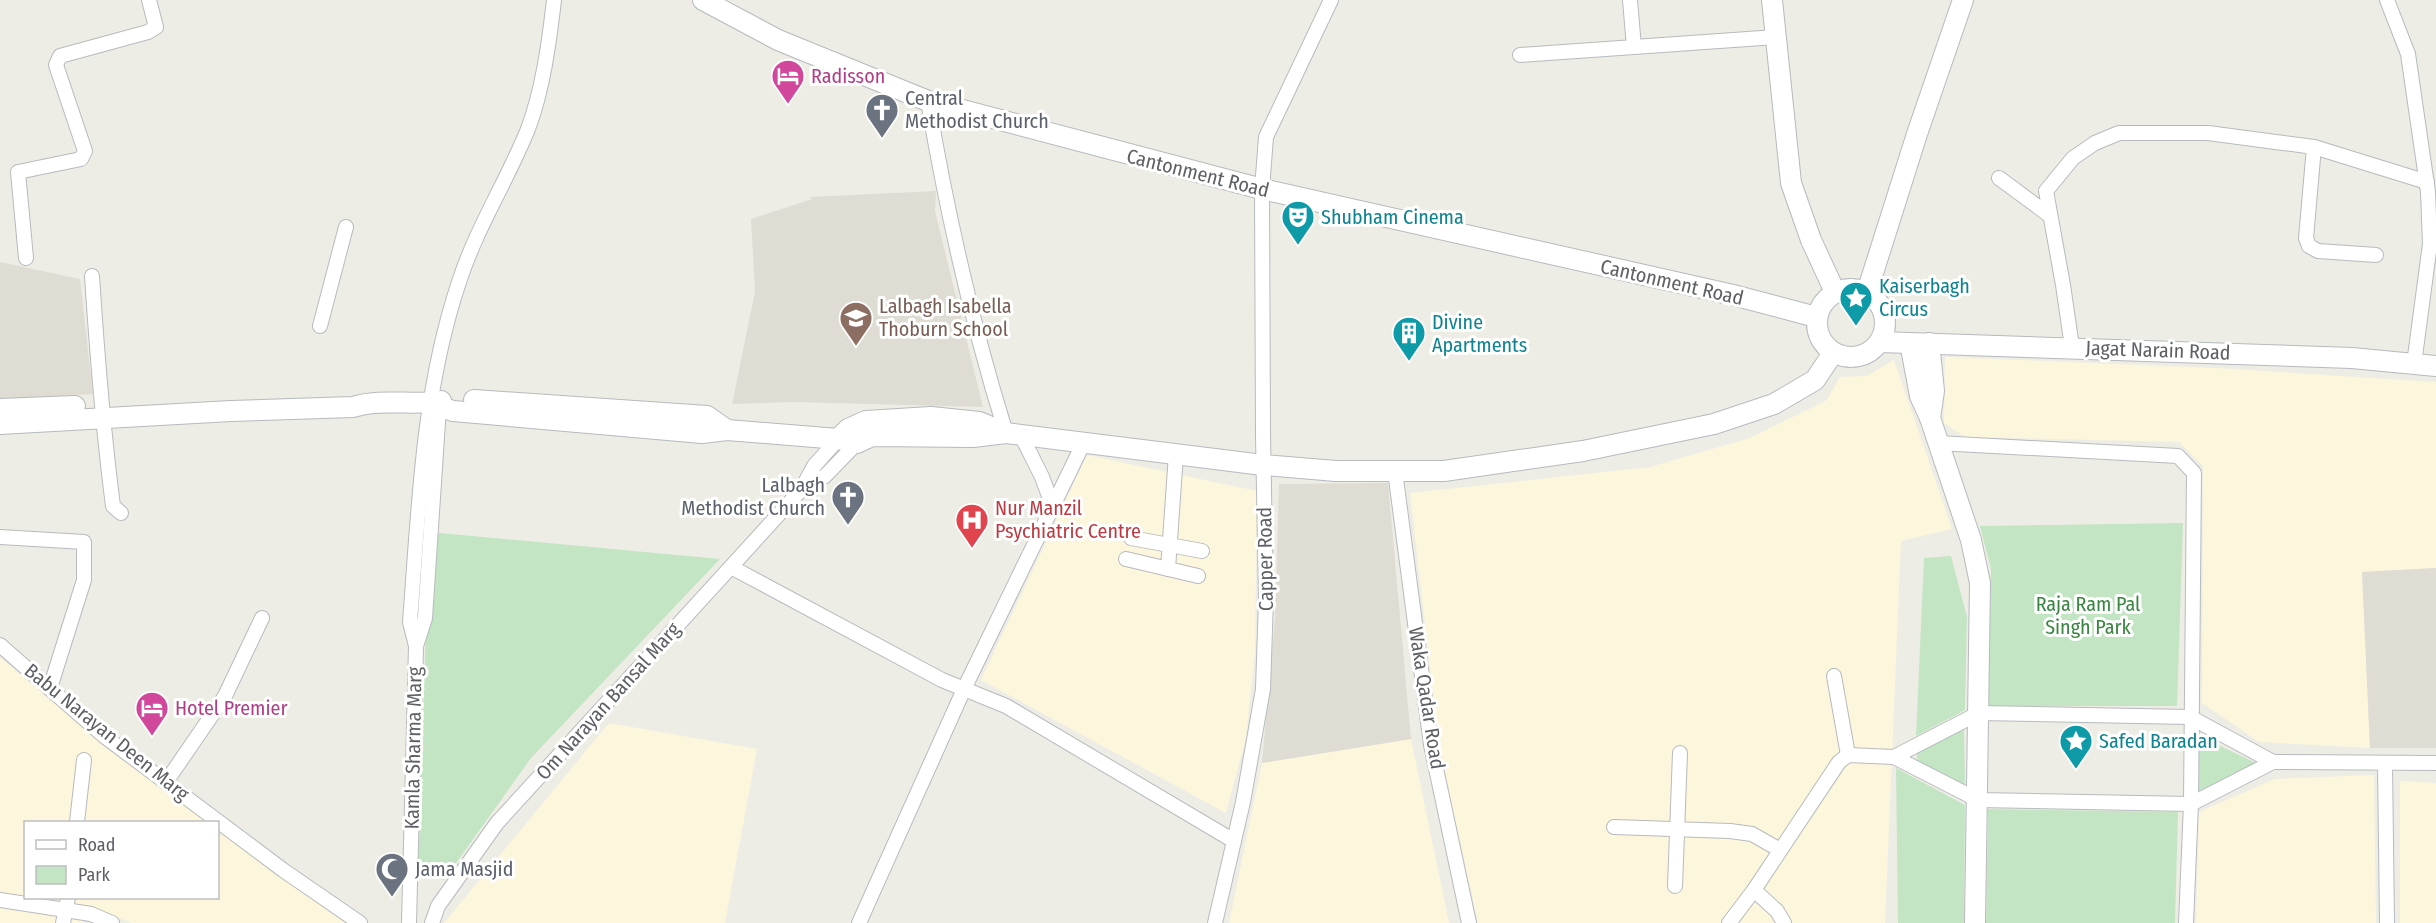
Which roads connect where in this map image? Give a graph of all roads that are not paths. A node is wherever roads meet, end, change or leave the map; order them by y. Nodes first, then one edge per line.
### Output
1 (149, 0) edge
2 (554, 0) edge
3 (703, 0) edge
4 (1331, 0) edge
5 (1630, 0) edge
6 (1772, 0) edge
7 (1963, 0) edge
8 (2387, 0) edge
9 (1776, 38) junction
10 (1634, 47) junction
11 (1520, 55) dead end
12 (928, 100) junction
13 (2314, 147) junction
14 (1999, 178) dead end
15 (1262, 189) junction
16 (2430, 190) edge
17 (2049, 215) junction
18 (346, 227) dead end
19 (2376, 255) dead end
20 (26, 258) dead end
21 (92, 276) dead end
22 (1835, 292) junction
23 (1867, 292) junction
24 (1816, 317) junction
25 (320, 326) dead end
26 (1880, 342) junction
27 (1919, 343) junction
28 (2072, 347) junction
29 (1833, 353) junction
30 (2414, 364) junction
31 (2436, 366) edge
32 (434, 405) junction
33 (0, 409) edge
34 (101, 412) junction
35 (0, 424) edge
36 (1013, 434) junction
37 (848, 441) junction
38 (1084, 442) junction
39 (1938, 443) junction
40 (1176, 454) junction
41 (1263, 465) junction
42 (1395, 471) junction
43 (801, 490) junction
44 (1053, 507) junction
45 (121, 513) dead end
46 (0, 537) edge
47 (1131, 538) dead end
48 (1169, 545) junction
49 (1202, 551) dead end
50 (1126, 559) dead end
51 (731, 567) junction
52 (1168, 569) junction
53 (1198, 576) dead end
54 (262, 618) dead end
55 (0, 645) edge
56 (1834, 676) dead end
57 (50, 688) junction
58 (964, 689) junction
59 (1979, 713) junction
60 (2190, 717) junction
61 (1680, 753) dead end
62 (1848, 754) junction
63 (1894, 757) junction
64 (84, 760) dead end
65 (2273, 762) junction
66 (2385, 763) junction
67 (2436, 764) edge
68 (166, 782) junction
69 (1978, 800) junction
70 (2191, 804) junction
71 (77, 821) edge
72 (218, 821) edge
73 (219, 822) edge
74 (1614, 827) dead end
75 (1677, 829) junction
76 (1234, 842) junction
77 (1780, 850) junction
78 (1675, 886) dead end
79 (1754, 890) junction
80 (0, 900) edge
81 (66, 910) edge
82 (112, 923) edge
83 (360, 923) edge
84 (409, 923) edge
85 (432, 923) edge
86 (859, 923) edge
87 (1215, 923) edge
88 (1469, 923) edge
89 (1729, 923) edge
90 (1784, 923) edge
91 (1975, 923) edge
92 (2186, 923) edge
93 (2387, 923) edge

1 - 20 street
2 - 32 street, Kamla Sharma Marg
3 - 12 street, Cantonment Road
4 - 15 street, Capper Road
5 - 10 street
6 - 9 street
7 - 23 street
8 - 16 street
9 - 10 street
9 - 22 street
10 - 11 street
12 - 15 street, Cantonment Road
12 - 36 street
13 - 16 street
13 - 17 street
13 - 19 street
14 - 17 street
15 - 24 street, Cantonment Road
15 - 41 street, Capper Road
16 - 30 street
17 - 28 street
18 - 25 street
21 - 34 street
22 - 23 street
22 - 24 street
23 - 26 street
24 - 29 street
26 - 27 street, Jagat Narain Road
26 - 29 street
27 - 28 street, Jagat Narain Road
27 - 39 street
28 - 30 street, Jagat Narain Road
29 - 42 street
30 - 31 street, Jagat Narain Road
32 - 34 street
32 - 37 street
32 - 84 street, Kamla Sharma Marg
33 - 34 street
34 - 35 street
34 - 45 street
36 - 37 street
36 - 38 street
36 - 44 street
37 - 43 street
37 - 43 street
38 - 40 street
38 - 44 street
39 - 59 street
39 - 60 street
40 - 41 street
40 - 48 street
41 - 42 street
41 - 76 street, Capper Road
42 - 88 street, Waka Qadar Road
43 - 51 street, Om Narayan Bansal Marg
44 - 58 street
46 - 57 street
47 - 48 street
48 - 49 street
48 - 52 street
50 - 52 street
51 - 58 street
51 - 85 street, Om Narayan Bansal Marg
52 - 53 street
54 - 68 street
55 - 57 street, Babu Narayan Deen Marg
56 - 62 street
57 - 68 street, Babu Narayan Deen Marg
58 - 76 street
58 - 86 street
59 - 60 street
59 - 63 street
59 - 69 street
60 - 65 street
60 - 70 street
61 - 75 street
62 - 63 street
62 - 77 street
63 - 69 street
64 - 71 street
65 - 66 street
65 - 70 street
66 - 67 street
66 - 93 street
68 - 72 street, Babu Narayan Deen Marg
69 - 70 street
69 - 91 street
70 - 92 street
73 - 83 street, Babu Narayan Deen Marg
74 - 75 street
75 - 77 street
75 - 78 street
76 - 87 street, Capper Road
77 - 79 street
79 - 89 street
79 - 90 street
80 - 81 street
81 - 82 street

